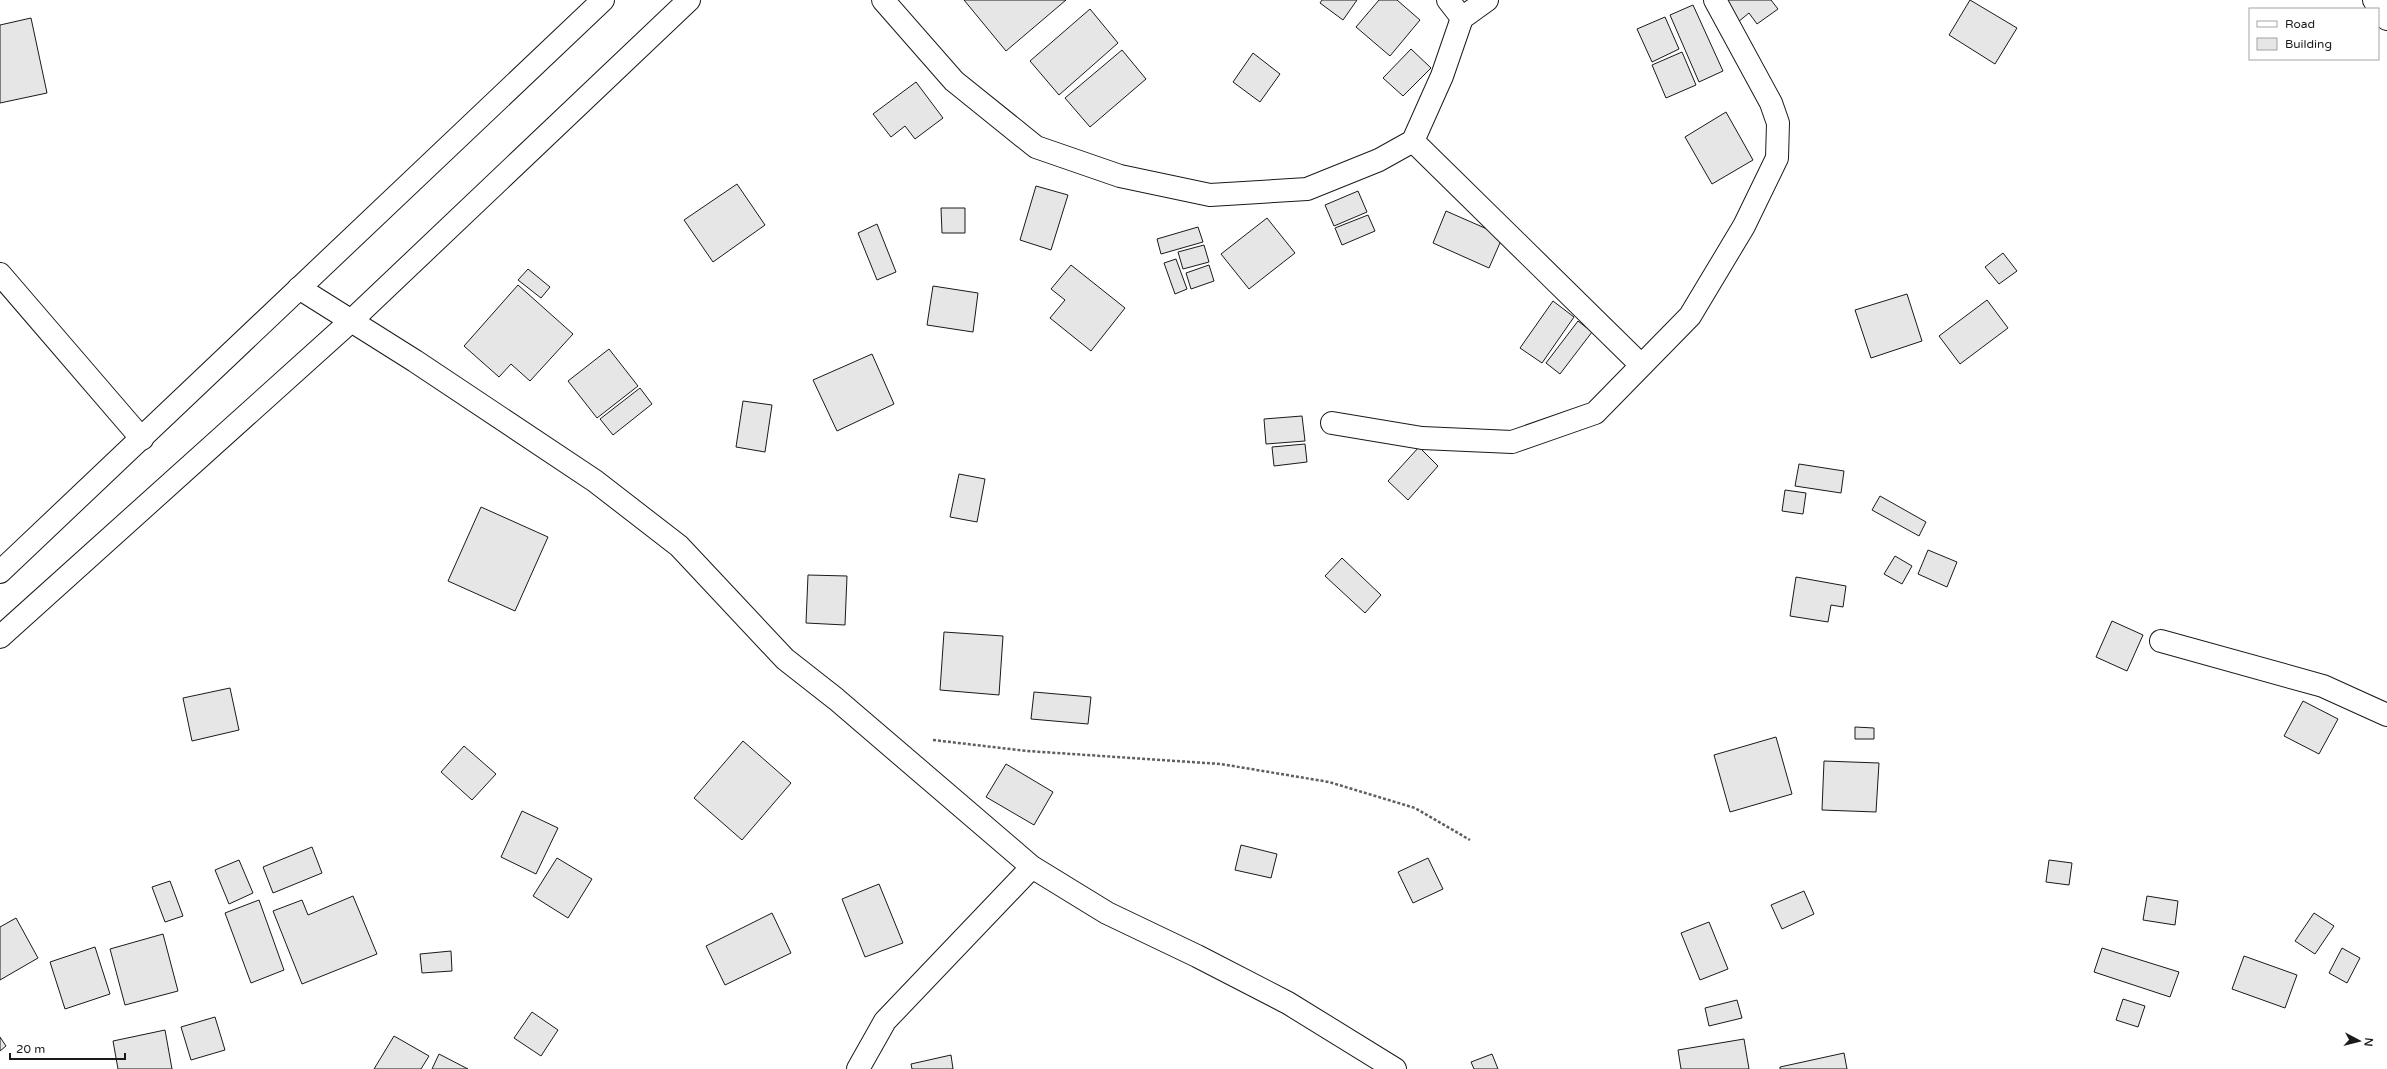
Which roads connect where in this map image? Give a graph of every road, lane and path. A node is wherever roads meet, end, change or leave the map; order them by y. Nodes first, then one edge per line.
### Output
1 (602, 0) edge
2 (690, 0) edge
3 (882, 0) edge
4 (1448, 0) edge
5 (1486, 0) edge
6 (1715, 0) edge
7 (2374, 0) edge
8 (1462, 18) junction
9 (2387, 19) edge
10 (1413, 141) junction
11 (0, 274) edge
12 (299, 288) junction
13 (351, 321) junction
14 (1640, 364) junction
15 (1332, 423) dead end
16 (142, 439) junction
17 (0, 572) edge
18 (0, 637) edge
19 (2162, 641) dead end
20 (2387, 715) edge
21 (927, 739) dead end
22 (1470, 840) dead end
23 (1032, 867) junction
24 (858, 1069) edge
25 (1395, 1069) edge

1 - 12 main road
2 - 13 main road
3 - 10 main road
4 - 8 main road
5 - 8 main road
6 - 14 main road
7 - 9 main road
8 - 10 main road
10 - 14 main road
11 - 16 main road
12 - 13 main road
12 - 16 main road
13 - 18 main road
13 - 23 main road
14 - 15 main road
16 - 17 main road
19 - 20 main road
21 - 22 path
23 - 24 main road
23 - 25 main road

